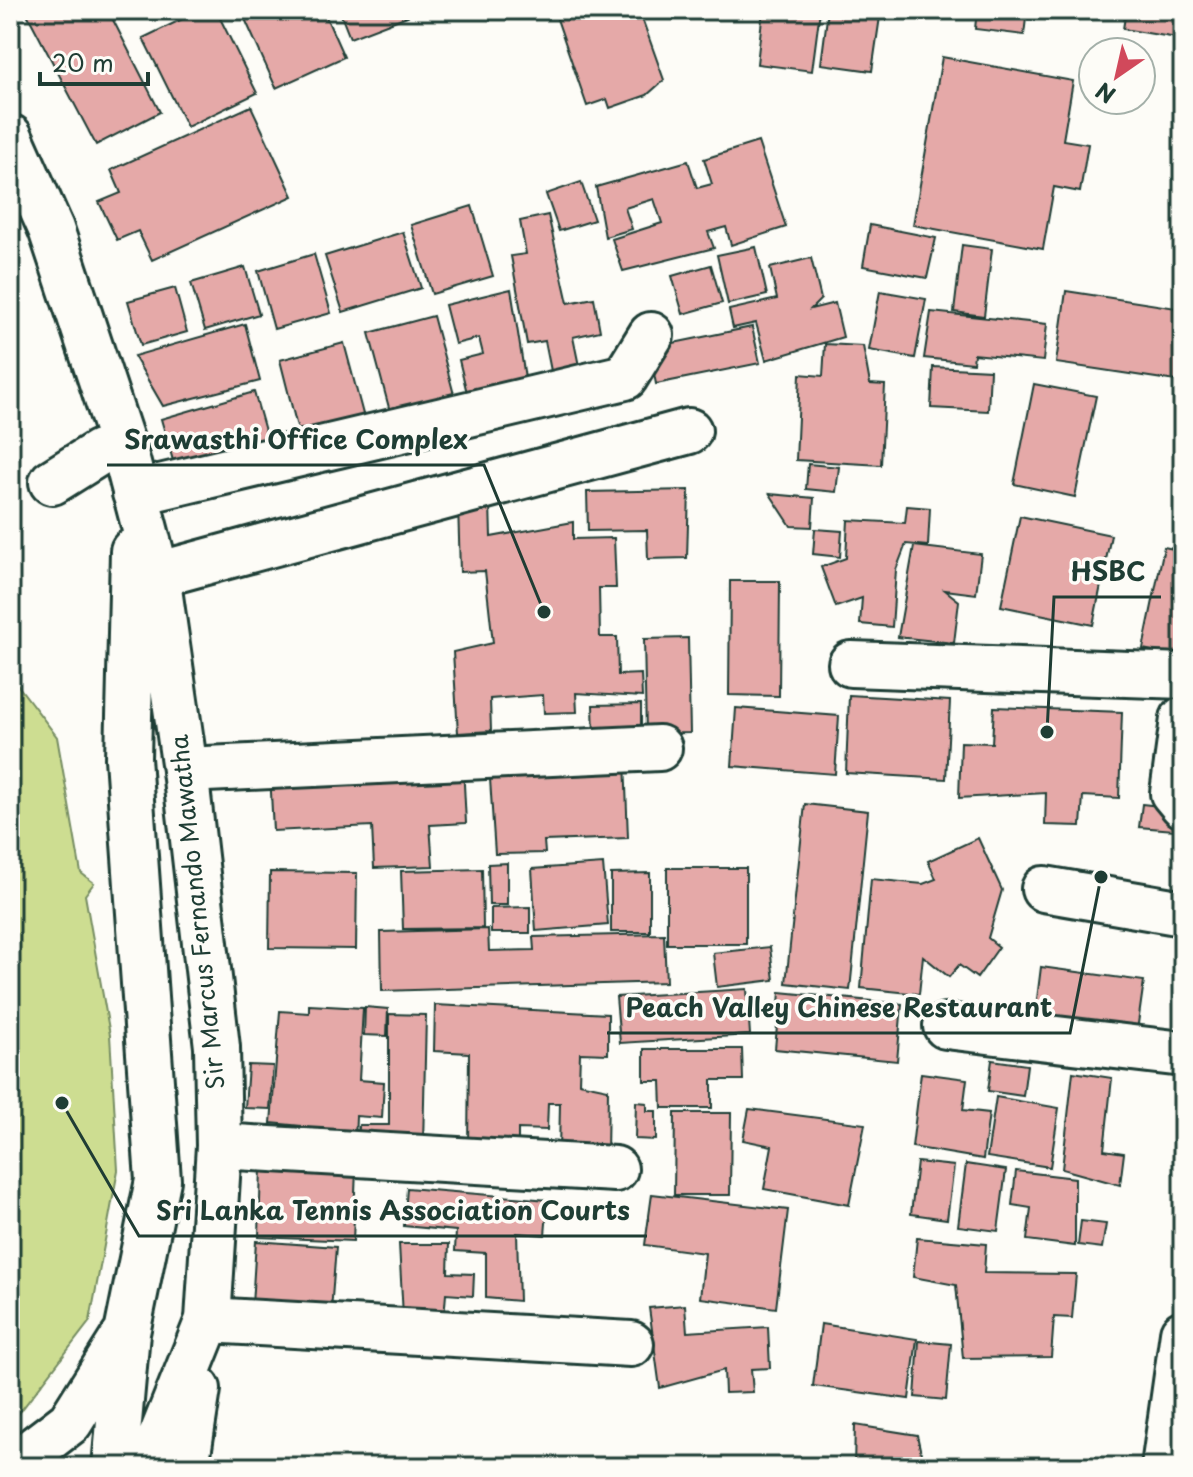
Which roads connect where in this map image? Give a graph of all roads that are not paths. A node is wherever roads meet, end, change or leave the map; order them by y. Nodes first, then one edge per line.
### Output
1 (12, 149) edge
2 (651, 335) dead end
3 (689, 431) dead end
4 (124, 449) junction
5 (52, 482) dead end
6 (135, 493) junction
7 (157, 575) junction
8 (851, 664) dead end
9 (1183, 676) edge
10 (1183, 719) edge
11 (659, 748) dead end
12 (185, 770) junction
13 (1183, 805) edge
14 (1044, 889) dead end
15 (1183, 913) edge
16 (946, 1026) dead end
17 (1183, 1054) edge
18 (219, 1146) junction
19 (615, 1169) dead end
20 (208, 1320) junction
21 (127, 1333) junction
22 (1183, 1333) edge
23 (631, 1344) dead end
24 (11, 1467) edge
25 (115, 1467) edge
26 (149, 1467) edge
27 (186, 1467) edge
28 (1164, 1467) edge

1 - 4 main road, Sir Marcus Fernando Mawatha
2 - 6 main road
3 - 7 main road
4 - 5 main road
4 - 6 main road, Sir Marcus Fernando Mawatha
6 - 7 main road, Sir Marcus Fernando Mawatha
6 - 21 main road, Sir Marcus Fernando Mawatha
7 - 12 main road, Sir Marcus Fernando Mawatha
8 - 9 main road
10 - 13 main road
11 - 12 main road
12 - 18 main road, Sir Marcus Fernando Mawatha
14 - 15 main road
16 - 17 main road
18 - 19 main road
18 - 20 main road, Sir Marcus Fernando Mawatha
20 - 23 main road
20 - 26 main road, Sir Marcus Fernando Mawatha
20 - 27 main road
21 - 24 main road
21 - 25 main road, Sir Marcus Fernando Mawatha
22 - 28 main road

